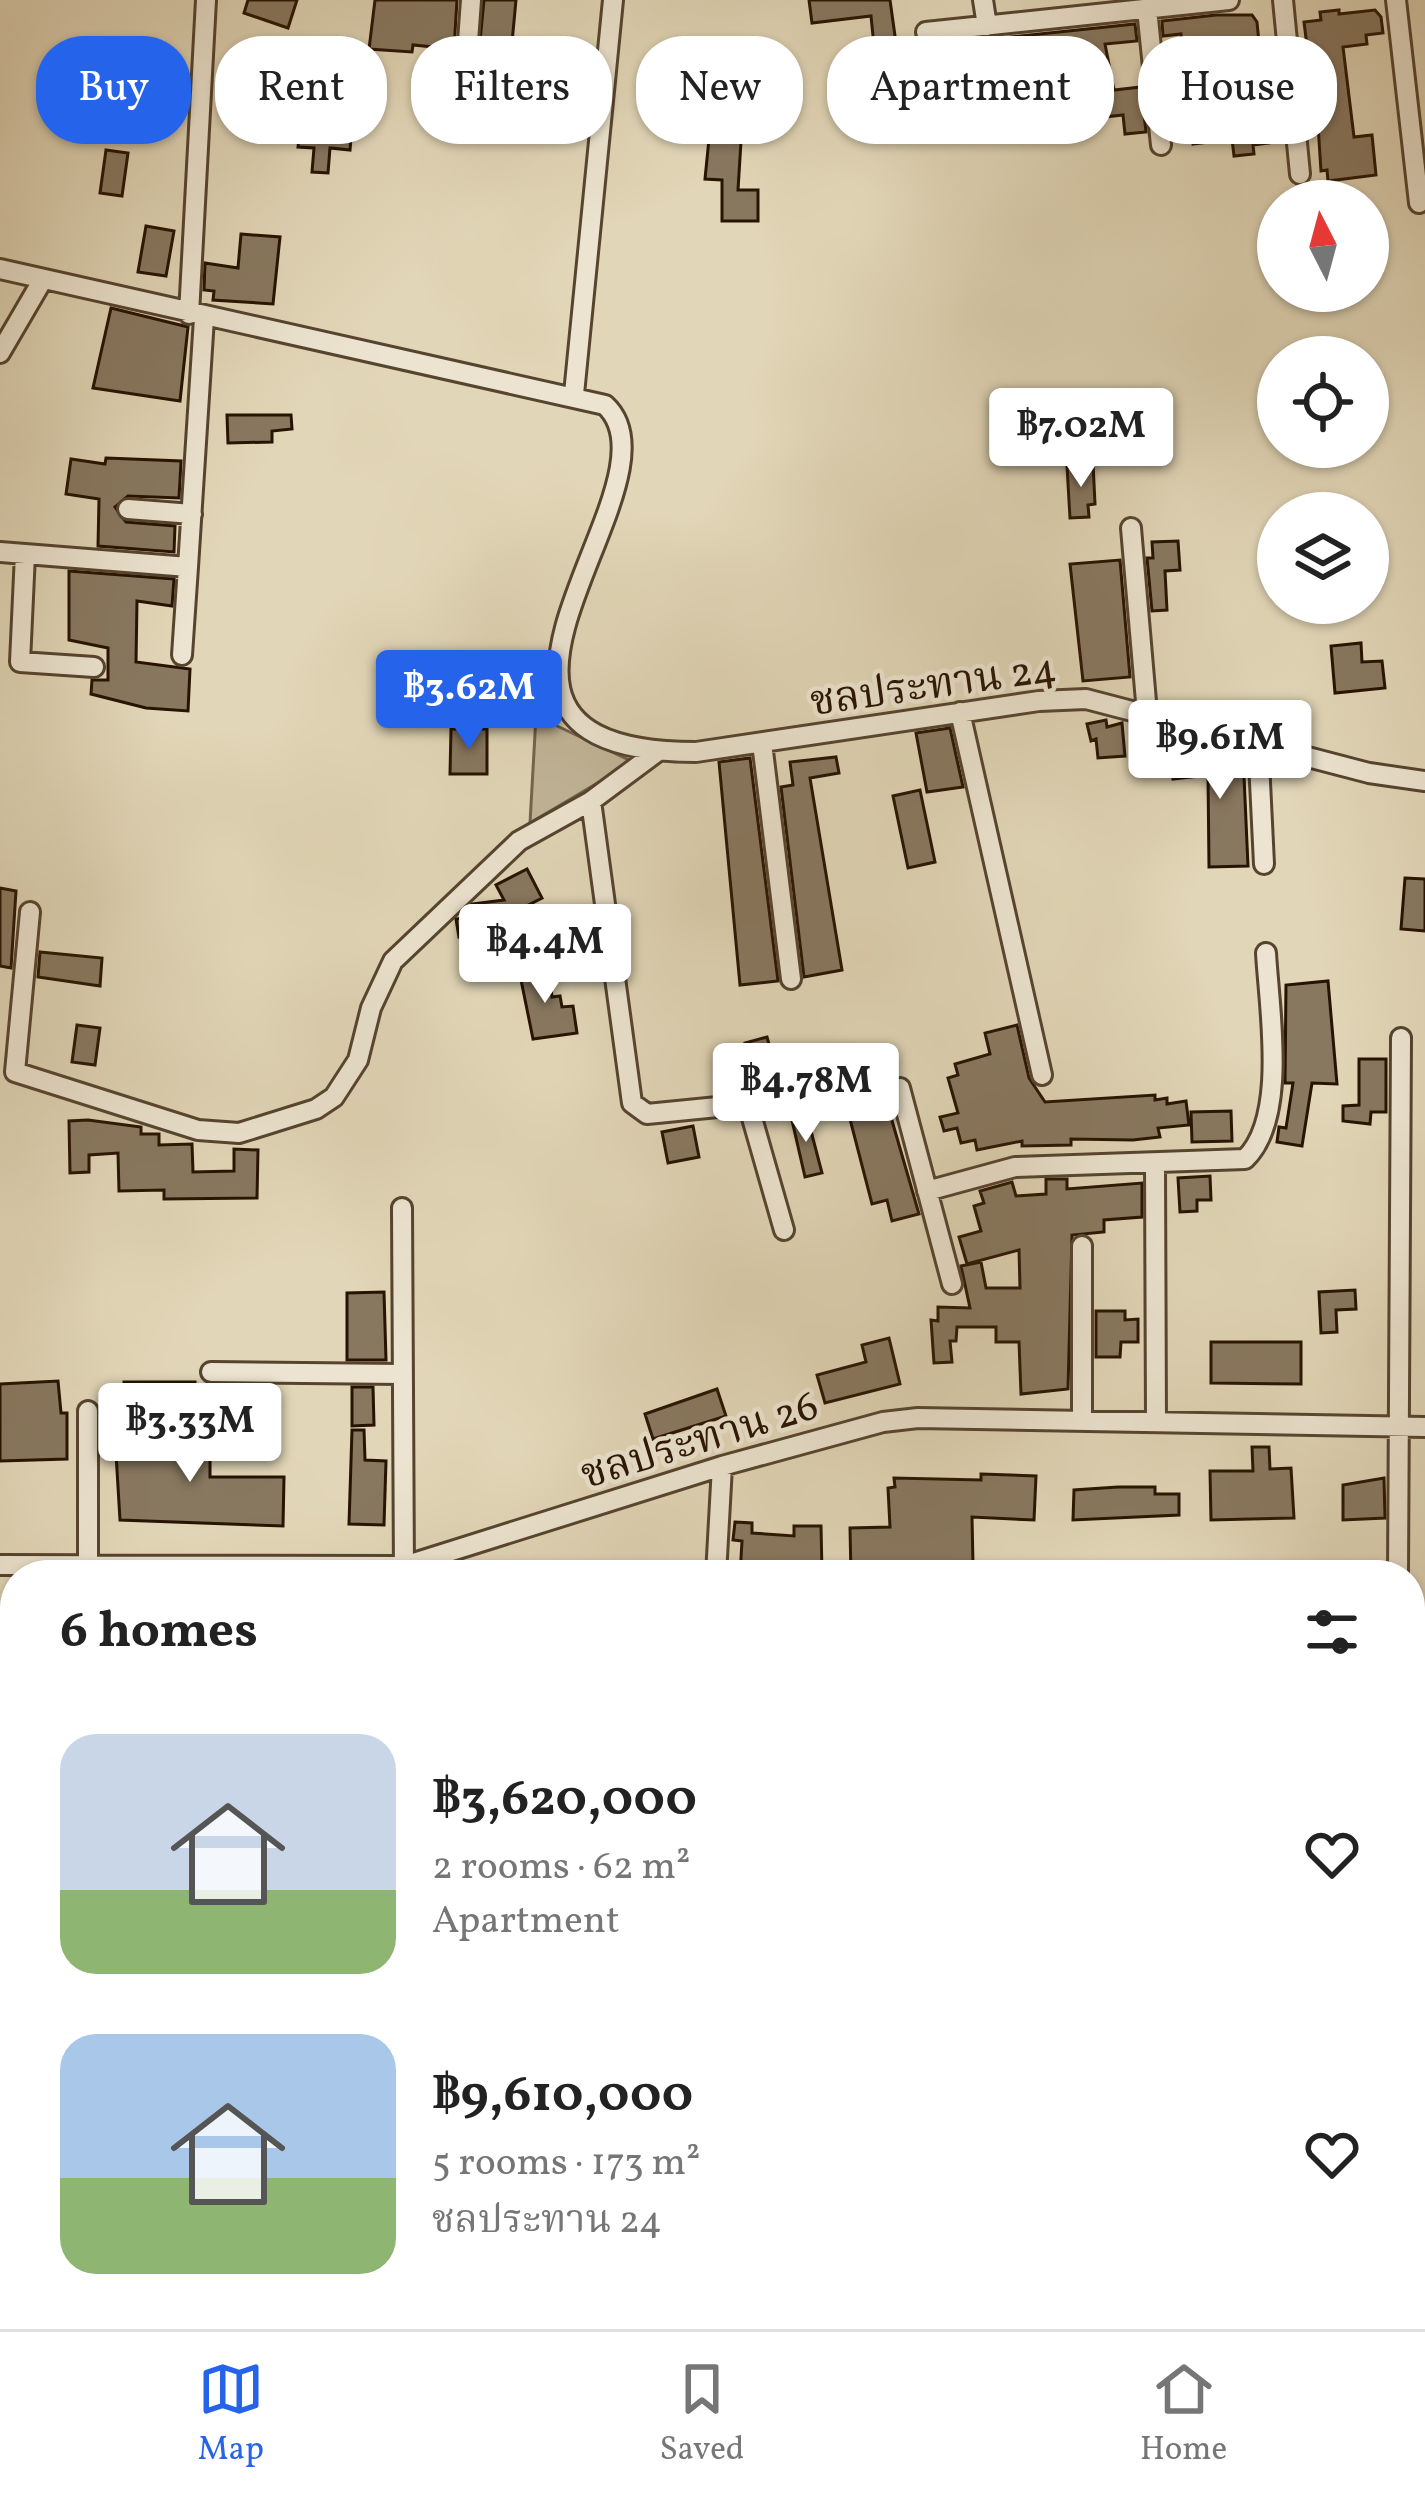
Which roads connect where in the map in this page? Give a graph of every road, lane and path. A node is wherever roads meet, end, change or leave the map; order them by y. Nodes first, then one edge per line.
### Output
1 (206, 0) edge
2 (471, 0) edge
3 (613, 0) edge
4 (983, 0) edge
5 (1229, 0) edge
6 (1283, 0) edge
7 (1396, 0) edge
8 (1147, 9) junction
9 (987, 26) junction
10 (926, 32) dead end
11 (468, 36) edge
12 (1161, 145) dead end
13 (1300, 175) dead end
14 (1419, 203) dead end
15 (0, 269) edge
16 (42, 281) junction
17 (197, 316) junction
18 (0, 353) edge
19 (574, 394) junction
20 (128, 509) dead end
21 (192, 514) junction
22 (1131, 528) dead end
23 (0, 552) edge
24 (25, 554) junction
25 (188, 567) junction
26 (182, 655) dead end
27 (94, 667) dead end
28 (959, 712) junction
29 (1147, 713) junction
30 (1258, 741) junction
31 (762, 743) junction
32 (657, 752) junction
33 (1425, 781) edge
34 (591, 801) junction
35 (1264, 864) dead end
36 (30, 912) dead end
37 (1266, 953) dead end
38 (791, 979) dead end
39 (1401, 1038) dead end
40 (1042, 1075) dead end
41 (899, 1088) dead end
42 (1404, 1144) junction
43 (1425, 1145) edge
44 (1155, 1165) junction
45 (927, 1191) junction
46 (402, 1208) dead end
47 (784, 1230) dead end
48 (1082, 1246) dead end
49 (952, 1284) dead end
50 (211, 1372) dead end
51 (402, 1374) junction
52 (88, 1411) dead end
53 (1082, 1420) junction
54 (1156, 1422) junction
55 (1400, 1427) junction
56 (1425, 1427) edge
57 (722, 1466) junction
58 (88, 1560) edge
59 (404, 1560) edge
60 (437, 1560) edge
61 (717, 1560) edge
62 (1398, 1560) edge

1 - 17 street
2 - 11 street
3 - 19 street
4 - 9 street
5 - 8 street
6 - 13 street
7 - 14 street
8 - 9 street
8 - 12 street
9 - 10 street
15 - 16 street
16 - 17 street
16 - 18 street
17 - 19 street
17 - 21 street
19 - 32 street
20 - 21 street
21 - 25 street
22 - 29 street
23 - 24 street
24 - 25 street
24 - 27 street
25 - 26 street
28 - 29 street, ชลประทาน 24
28 - 31 street, ชลประทาน 24
28 - 40 street
29 - 30 street, ชลประทาน 24
30 - 33 street, ชลประทาน 24
30 - 35 street
31 - 32 street, ชลประทาน 24
31 - 38 street
32 - 34 street
34 - 36 street
34 - 47 street
37 - 44 street
39 - 42 street
41 - 45 street
42 - 43 street
42 - 55 street
44 - 45 street
44 - 54 street
45 - 49 street
46 - 51 street
48 - 53 street
50 - 51 street
51 - 59 street
52 - 58 street
53 - 54 street, ชลประทาน 26
53 - 57 street, ชลประทาน 26
54 - 55 street, ชลประทาน 26
55 - 56 street, ชลประทาน 26
55 - 62 street
57 - 60 street, ชลประทาน 26
57 - 61 street

